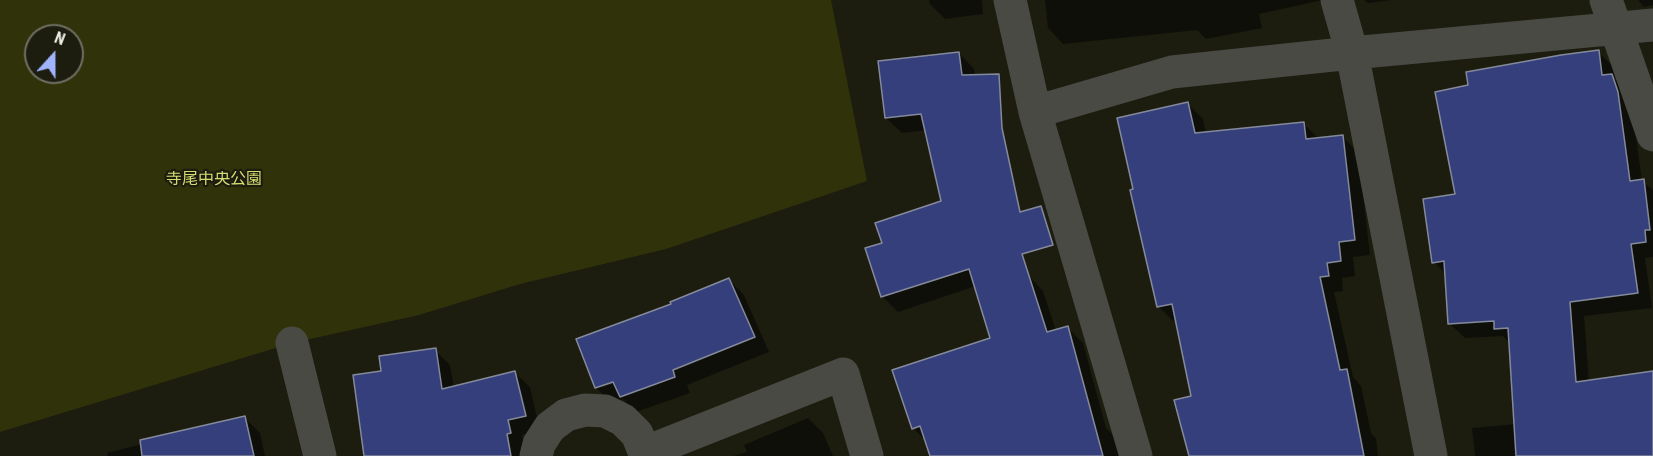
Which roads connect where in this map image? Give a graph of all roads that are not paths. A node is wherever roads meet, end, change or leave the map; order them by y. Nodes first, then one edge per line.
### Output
1 (1010, 0) edge
2 (1337, 0) edge
3 (1610, 14) edge
4 (1653, 25) edge
5 (1352, 53) junction
6 (1035, 112) junction
7 (1653, 135) edge
8 (292, 343) dead end
9 (646, 454) edge
10 (320, 456) edge
11 (536, 456) edge
12 (867, 456) edge
13 (1136, 456) edge
14 (1431, 456) edge

1 - 6 street
2 - 5 street
3 - 4 street
3 - 5 street
3 - 7 street
5 - 6 street
5 - 14 street
6 - 13 street
8 - 10 street
9 - 11 street
9 - 12 street

